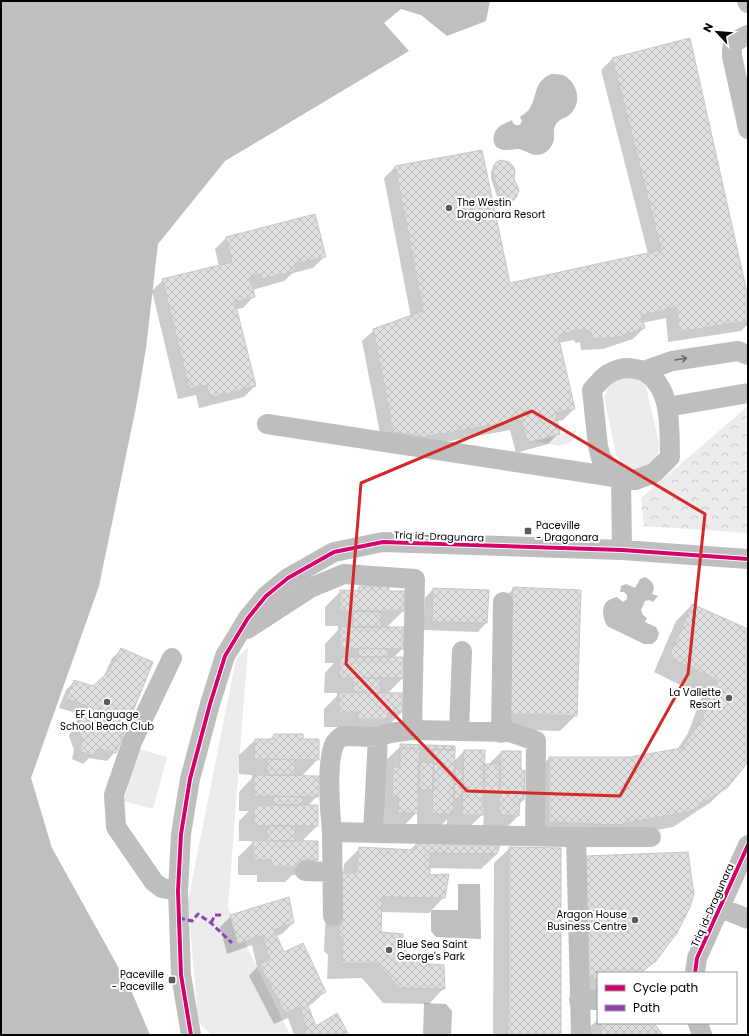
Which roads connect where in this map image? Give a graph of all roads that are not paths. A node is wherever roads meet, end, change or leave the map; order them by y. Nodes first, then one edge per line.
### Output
1 (748, 35) edge
2 (748, 129) edge
3 (748, 355) edge
4 (644, 371) junction
5 (748, 393) edge
6 (667, 407) junction
7 (267, 424) dead end
8 (601, 458) junction
9 (576, 470) junction
10 (621, 478) junction
11 (622, 550) junction
12 (748, 559) edge
13 (503, 602) dead end
14 (236, 635) junction
15 (462, 651) dead end
16 (172, 658) dead end
17 (412, 730) junction
18 (459, 731) junction
19 (501, 733) junction
20 (378, 737) junction
21 (332, 832) junction
22 (373, 833) junction
23 (535, 836) junction
24 (576, 837) junction
25 (651, 837) dead end
26 (748, 845) edge
27 (305, 871) dead end
28 (333, 872) junction
29 (178, 891) junction
30 (721, 908) junction
31 (333, 916) dead end
32 (748, 919) edge
33 (695, 972) edge
34 (589, 1000) edge
35 (698, 1024) edge
36 (191, 1035) edge
37 (581, 1035) edge
38 (702, 1035) edge

1 - 2 street
4 -> 3 street
4 - 6 street
4 - 8 street
5 - 6 street
6 - 10 street
7 - 9 street
8 - 9 street
8 - 10 street
9 - 10 street
10 - 11 street
11 - 12 street, Triq id-Dragunara
11 - 14 street, Triq id-Dragunara
13 - 19 street
14 - 17 street
14 - 29 street, Triq id-Dragunara
15 - 18 street
16 - 29 street
17 - 18 street
17 - 20 street
18 - 19 street
19 - 23 street
20 - 21 street
20 - 22 street
21 - 22 street
21 - 28 street
22 - 23 street
23 - 24 street
24 - 25 street
24 - 34 street
26 - 30 street, Triq id-Dragunara
27 - 28 street
28 - 31 street
29 - 36 street, Triq id-Dragunara
30 - 32 street
30 - 33 street, Triq id-Dragunara
34 - 37 street
35 - 38 street

